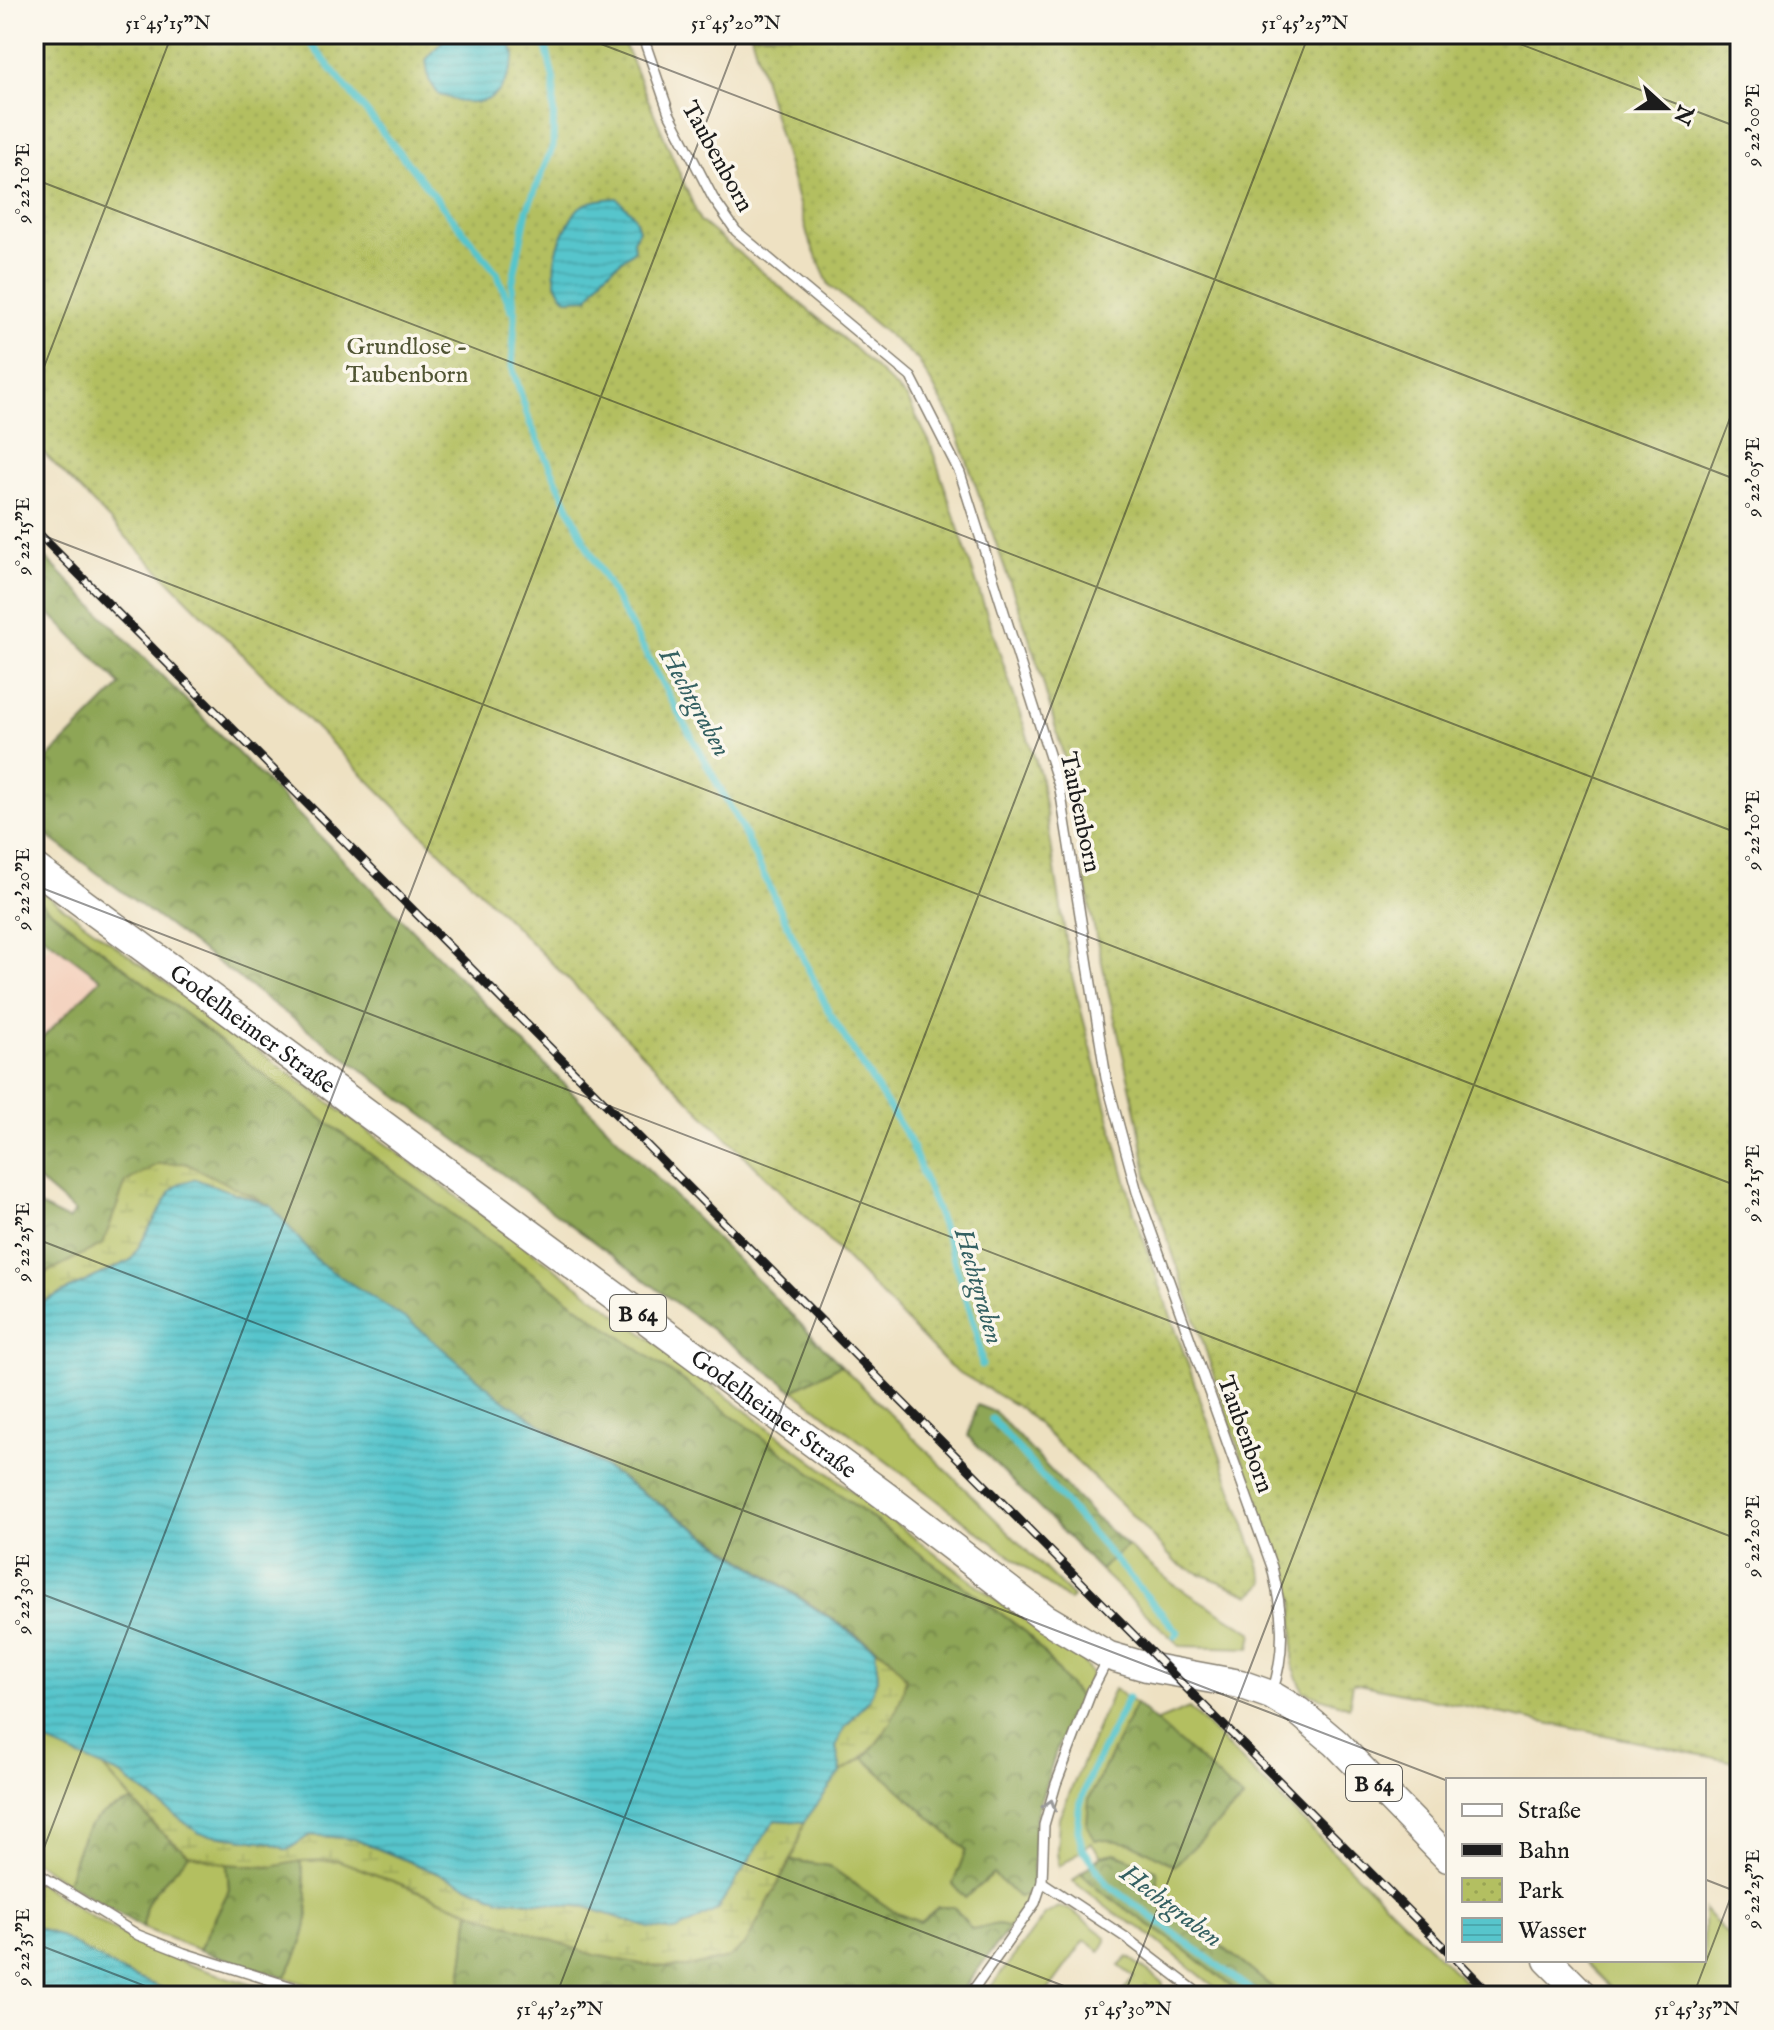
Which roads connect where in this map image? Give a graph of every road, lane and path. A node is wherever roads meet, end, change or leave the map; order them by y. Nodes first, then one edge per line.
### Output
1 (642, 34) edge
2 (34, 867) edge
3 (1109, 1656) junction
4 (1271, 1695) junction
5 (1446, 1856) edge
6 (34, 1871) edge
7 (1042, 1882) junction
8 (1550, 1962) edge
9 (321, 1996) edge
10 (969, 1996) edge
11 (1202, 1996) edge
12 (1584, 1996) edge

1 - 4 lane, Taubenborn
2 - 3 main road, Godelheimer Straße / B 64
3 - 4 main road, Godelheimer Straße / B 64
7 -> 3 lane
4 - 5 main road, Godelheimer Straße / B 64
6 - 9 lane
7 - 10 lane
7 - 11 lane
8 - 12 main road

